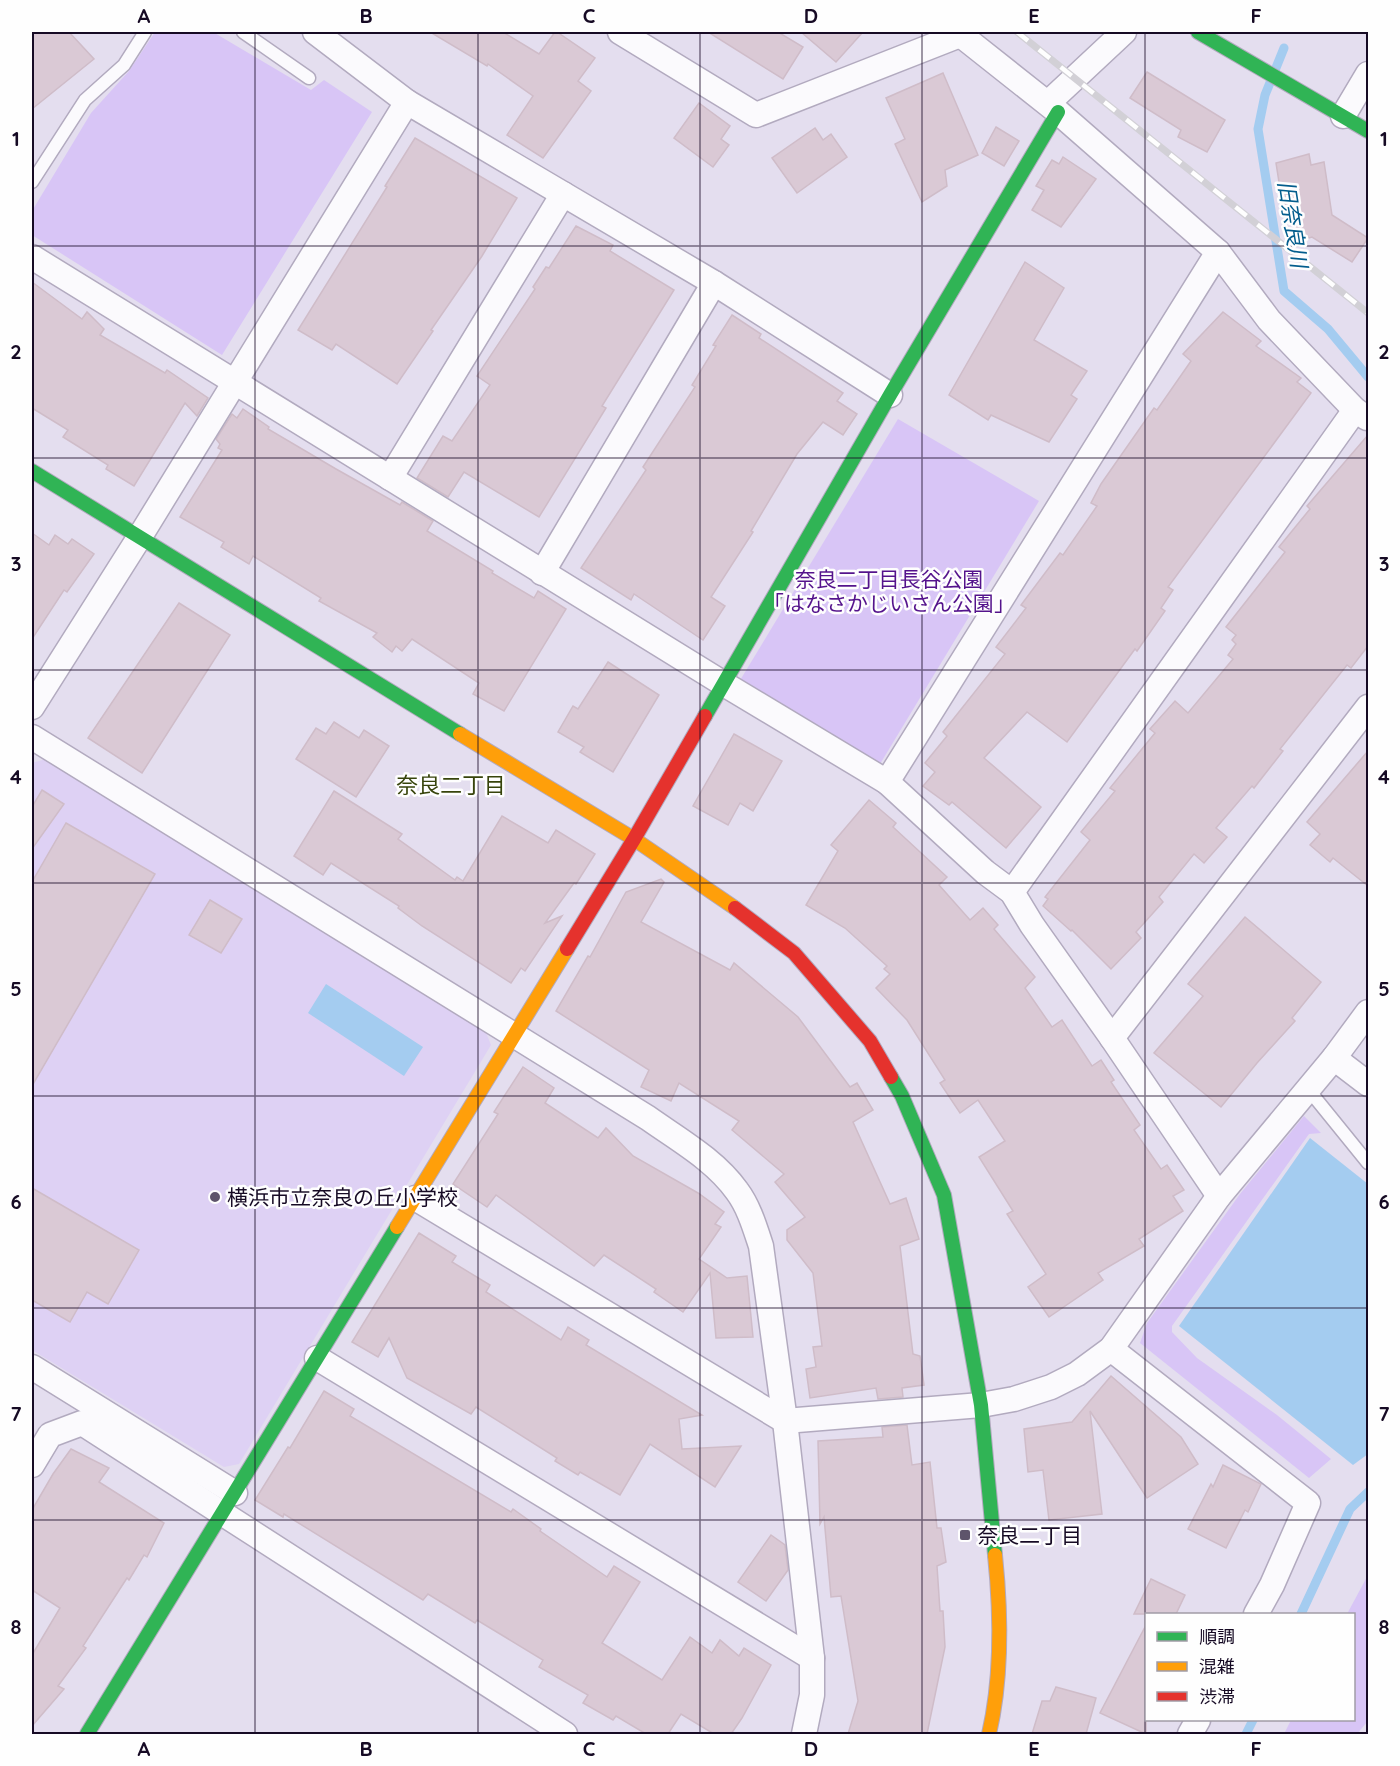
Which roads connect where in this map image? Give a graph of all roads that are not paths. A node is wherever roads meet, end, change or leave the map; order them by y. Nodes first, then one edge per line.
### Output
1 (145, 32) edge
2 (243, 32) edge
3 (315, 32) edge
4 (620, 32) edge
5 (1124, 32) edge
6 (1198, 32) edge
7 (958, 33) edge
8 (1368, 74) edge
9 (309, 78) dead end
10 (407, 102) junction
11 (1053, 108) junction
12 (1343, 116) junction
13 (1368, 131) edge
14 (32, 182) edge
15 (563, 194) junction
16 (1218, 252) junction
17 (32, 257) edge
18 (714, 283) junction
19 (234, 382) junction
20 (890, 395) junction
21 (1362, 415) edge
22 (32, 471) edge
23 (390, 478) junction
24 (139, 538) junction
25 (542, 573) junction
26 (724, 684) junction
27 (1368, 706) edge
28 (32, 707) edge
29 (32, 737) edge
30 (887, 782) junction
31 (634, 839) junction
32 (1012, 892) junction
33 (1368, 1012) edge
34 (514, 1034) junction
35 (1112, 1038) junction
36 (1334, 1058) junction
37 (1368, 1084) edge
38 (1308, 1089) junction
39 (1368, 1163) edge
40 (1219, 1196) junction
41 (415, 1198) junction
42 (1111, 1349) junction
43 (317, 1358) junction
44 (32, 1367) edge
45 (66, 1388) junction
46 (981, 1405) junction
47 (785, 1421) junction
48 (62, 1430) junction
49 (32, 1465) edge
50 (235, 1493) junction
51 (223, 1514) junction
52 (1257, 1613) edge
53 (812, 1658) junction
54 (87, 1734) edge
55 (565, 1734) edge
56 (804, 1734) edge
57 (989, 1734) edge

1 - 14 lane
2 - 9 lane
3 - 10 street
4 - 7 street
5 - 11 street
6 - 12 street
7 - 11 street
8 - 12 street
10 - 15 street
10 - 19 street
11 - 16 street
11 - 20 street
12 - 13 street
15 - 18 street
15 - 23 street
16 - 21 street
16 - 30 street
17 - 19 street
18 - 20 street
18 - 25 street
19 - 23 street
19 - 24 street
20 - 26 street
21 - 32 street
22 - 24 street
23 - 25 street
24 - 28 street
24 - 31 street
25 - 26 street
26 - 30 street
26 - 31 street
27 - 35 street
29 - 34 street
30 - 32 street
31 - 34 street
31 - 46 street
32 - 35 street
33 - 36 street
34 - 41 street
34 - 47 street
35 - 40 street
36 - 37 street
36 - 38 street
38 - 39 lane
38 - 40 street
40 - 42 street
41 - 43 street
41 - 47 street
42 - 46 street
42 - 52 street
43 - 50 street
43 - 53 street
44 - 45 street
45 - 48 street
45 - 50 street
46 - 47 street
46 - 57 street
47 - 53 street
48 - 49 street
48 - 51 street
50 - 51 street
51 - 54 street
51 - 55 street
53 - 56 street

